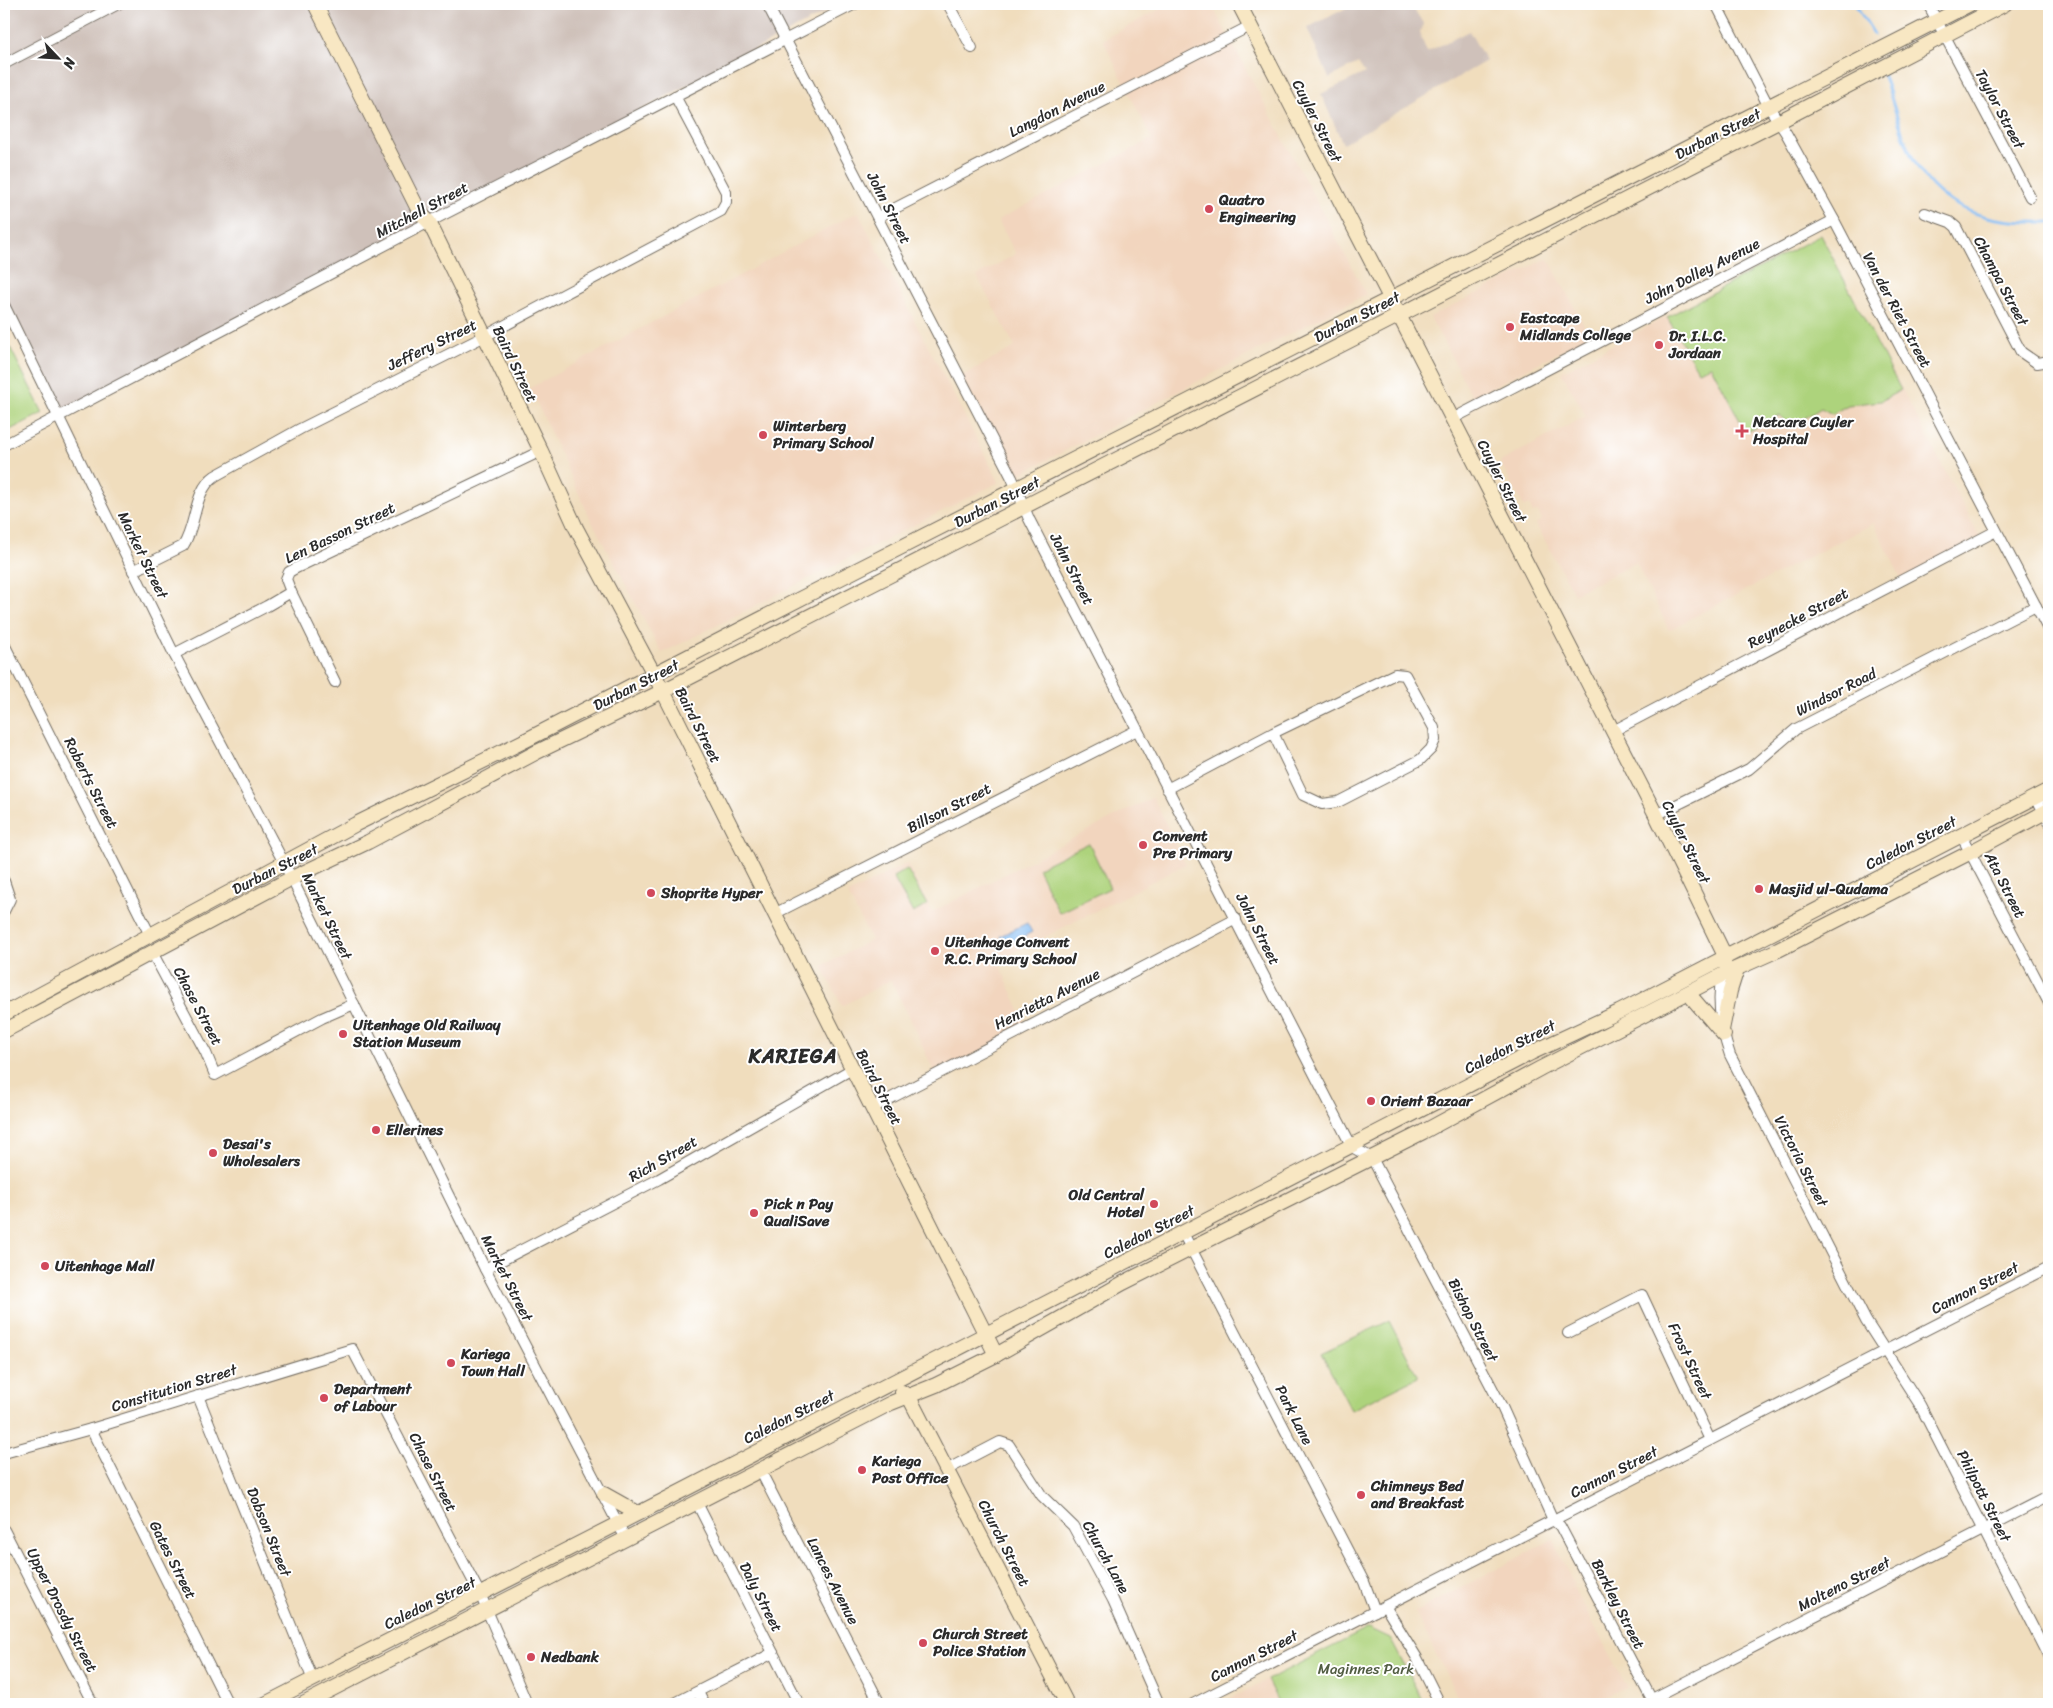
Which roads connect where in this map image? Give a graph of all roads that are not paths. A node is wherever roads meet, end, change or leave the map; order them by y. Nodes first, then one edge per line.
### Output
1 (118, 4) edge
2 (315, 4) edge
3 (767, 4) edge
4 (855, 4) edge
5 (948, 4) edge
6 (1239, 4) edge
7 (1716, 4) edge
8 (1928, 4) edge
9 (1970, 4) edge
10 (2005, 4) edge
11 (1937, 21) junction
12 (1250, 26) junction
13 (1944, 36) junction
14 (784, 39) junction
15 (972, 48) dead end
16 (4, 64) edge
17 (675, 96) junction
18 (1769, 107) junction
19 (1778, 122) junction
20 (2030, 197) dead end
21 (1925, 213) dead end
22 (878, 217) junction
23 (1834, 220) junction
24 (429, 222) junction
25 (1391, 299) junction
26 (4, 305) edge
27 (1400, 314) junction
28 (483, 337) junction
29 (2049, 361) edge
30 (60, 417) junction
31 (1452, 419) junction
32 (4, 445) edge
33 (541, 451) junction
34 (1016, 488) junction
35 (1023, 507) junction
36 (1996, 531) junction
37 (134, 571) junction
38 (291, 592) junction
39 (2036, 606) junction
40 (2049, 632) edge
41 (4, 644) edge
42 (174, 654) junction
43 (653, 674) junction
44 (335, 682) dead end
45 (663, 691) junction
46 (1137, 730) junction
47 (1613, 731) junction
48 (1273, 733) junction
49 (1167, 789) junction
50 (2049, 790) edge
51 (2036, 797) junction
52 (1656, 815) junction
53 (2048, 815) edge
54 (1961, 835) junction
55 (1971, 852) junction
56 (284, 863) junction
57 (292, 878) junction
58 (6, 886) edge
59 (4, 911) edge
60 (774, 914) junction
61 (1236, 919) junction
62 (150, 935) junction
63 (152, 952) junction
64 (1725, 956) junction
65 (1737, 969) junction
66 (1722, 976) junction
67 (1688, 993) junction
68 (354, 1004) junction
69 (2049, 1004) edge
70 (4, 1014) edge
71 (4, 1030) edge
72 (1723, 1033) junction
73 (852, 1069) junction
74 (872, 1108) junction
75 (1352, 1147) junction
76 (1372, 1158) junction
77 (1183, 1233) junction
78 (1191, 1248) junction
79 (2049, 1267) edge
80 (485, 1269) junction
81 (1568, 1333) dead end
82 (985, 1335) junction
83 (352, 1349) joint
84 (1885, 1351) junction
85 (996, 1356) junction
86 (916, 1370) junction
87 (882, 1387) junction
88 (198, 1396) junction
89 (909, 1397) junction
90 (91, 1429) junction
91 (1710, 1440) junction
92 (4, 1453) edge
93 (948, 1469) junction
94 (760, 1470) junction
95 (604, 1494) junction
96 (2049, 1496) edge
97 (697, 1503) junction
98 (638, 1513) junction
99 (1553, 1520) junction
100 (619, 1523) junction
101 (1984, 1529) junction
102 (4, 1530) edge
103 (626, 1539) junction
104 (481, 1596) junction
105 (1385, 1606) junction
106 (486, 1610) junction
107 (1375, 1611) junction
108 (773, 1653) junction
109 (2049, 1658) edge
110 (313, 1680) junction
111 (698, 1692) junction
112 (1653, 1702) edge
113 (93, 1704) edge
114 (228, 1704) edge
115 (265, 1704) edge
116 (303, 1704) edge
117 (527, 1704) edge
118 (673, 1704) edge
119 (704, 1704) edge
120 (800, 1704) edge
121 (880, 1704) edge
122 (1067, 1704) edge
123 (1159, 1704) edge
124 (1193, 1704) edge
125 (1440, 1704) edge

1 - 16 street
2 - 24 street, Baird Street
3 - 14 street, John Street
4 - 14 street, Mitchell Street
5 - 15 street
6 - 12 street, Cuyler Street
7 - 18 street, Van der Riet Street
8 - 11 street
9 - 11 street, Durban Street
10 - 13 street, Durban Street
11 - 13 street, Taylor Street
11 - 18 street, Durban Street
12 - 22 street, Langdon Avenue
12 - 25 street, Cuyler Street
13 - 19 street, Durban Street
13 - 20 street, Taylor Street
14 - 17 street, Mitchell Street
14 - 22 street, John Street
17 - 24 street, Mitchell Street
17 - 28 street, Jeffery Street
18 - 19 street, Van der Riet Street
18 - 25 street, Durban Street
19 - 23 street, Van der Riet Street
19 - 27 street, Durban Street
21 - 29 street, Champa Street
22 - 34 street, John Street
23 - 31 street, John Dolley Avenue
23 - 36 street, Van der Riet Street
24 - 28 street, Baird Street
24 - 30 street, Mitchell Street
25 - 27 street, Cuyler Street
25 - 34 street, Durban Street
26 - 30 street, Market Street
27 - 31 street, Cuyler Street
27 - 35 street, Durban Street
28 - 33 street, Baird Street
28 - 37 street, Jeffery Street
30 - 32 street, Mitchell Street
30 - 37 street, Market Street
31 - 47 street, Cuyler Street
33 - 38 street, Len Basson Street
33 - 43 street, Baird Street
34 - 35 street, John Street
34 - 43 street, Durban Street
35 - 45 street, Durban Street
35 - 46 street, John Street
36 - 39 street, Van der Riet Street
36 - 47 street, Reynecke Street
37 - 42 street, Market Street
38 - 42 street
38 - 44 street
39 - 40 street, Van der Riet Street
39 - 52 street, Windsor Road
41 - 62 street, Roberts Street
42 - 56 street, Market Street
43 - 45 street, Baird Street
43 - 56 street, Durban Street
45 - 57 street, Durban Street
45 - 60 street, Baird Street
46 - 49 street, John Street
46 - 60 street, Billson Street
47 - 52 street, Cuyler Street
48 - 48 street
48 - 49 street
49 - 61 street, John Street
50 - 51 street, Caledon Street
51 - 53 street
51 - 54 street, Caledon Street
52 - 64 street, Cuyler Street
53 - 55 street, Caledon Street
54 - 55 street, Ata Street
54 - 64 street, Caledon Street
55 - 65 street, Caledon Street
55 - 69 street, Ata Street
56 - 57 street, Market Street
56 - 62 street, Durban Street
57 - 63 street, Durban Street
57 - 68 street, Market Street
58 - 59 street
60 - 73 street, Baird Street
61 - 74 street, Henrietta Avenue
61 - 75 street, John Street
62 - 70 street, Durban Street
63 - 68 street, Chase Street
63 - 71 street, Durban Street
64 - 66 street
64 - 75 street, Caledon Street
65 - 66 street, Caledon Street
65 - 72 street
66 - 67 street, Caledon Street
66 - 72 street, Victoria Street
67 - 72 street
67 - 76 street, Caledon Street
68 - 80 street, Market Street
72 - 84 street, Victoria Street
73 - 74 street, Baird Street
73 - 80 street, Rich Street
74 - 82 street, Baird Street
75 - 76 street
75 - 77 street, Caledon Street
76 - 78 street, Caledon Street
76 - 99 street, Bishop Street
77 - 78 street, Park Lane
77 - 82 street, Caledon Street
78 - 85 street, Caledon Street
78 - 107 street, Park Lane
79 - 84 street, Cannon Street
80 - 95 street, Market Street
81 - 91 street, Frost Street
82 - 85 street, Baird Street
82 - 86 street, Caledon Street
83 - 88 street, Constitution Street
83 - 104 street, Chase Street
84 - 91 street, Cannon Street
84 - 101 street, Philpott Street
85 - 89 street, Caledon Street
86 - 87 street, Caledon Street
86 - 89 street
87 - 89 street
87 - 98 street, Caledon Street
88 - 90 street, Constitution Street
88 - 110 street, Dobson Street
89 - 93 street, Church Street
89 - 94 street, Caledon Street
90 - 92 street, Constitution Street
90 - 114 street, Gates Street
91 - 99 street, Cannon Street
93 - 122 street, Church Street
93 - 123 street, Church Lane
94 - 97 street, Caledon Street
94 - 121 street, Lances Avenue
95 - 98 street
95 - 100 street, Market Street
96 - 101 street, Molteno Street
97 - 103 street, Caledon Street
97 - 108 street, Daly Street
98 - 100 street, Caledon Street
99 - 105 street, Cannon Street
99 - 112 street, Barkley Street
100 - 103 street, Market Street
100 - 104 street, Caledon Street
101 - 109 street, Philpott Street
101 - 112 street, Molteno Street
102 - 113 street, Upper Drosdy Street
103 - 106 street, Caledon Street
104 - 106 street, Chase Street
104 - 110 street, Caledon Street
105 - 107 street, Cannon Street
105 - 125 street
106 - 116 street, Caledon Street
106 - 117 street, Chase Street
107 - 124 street, Cannon Street
108 - 111 street
108 - 120 street, Daly Street
110 - 115 street, Caledon Street
111 - 118 street
111 - 119 street

